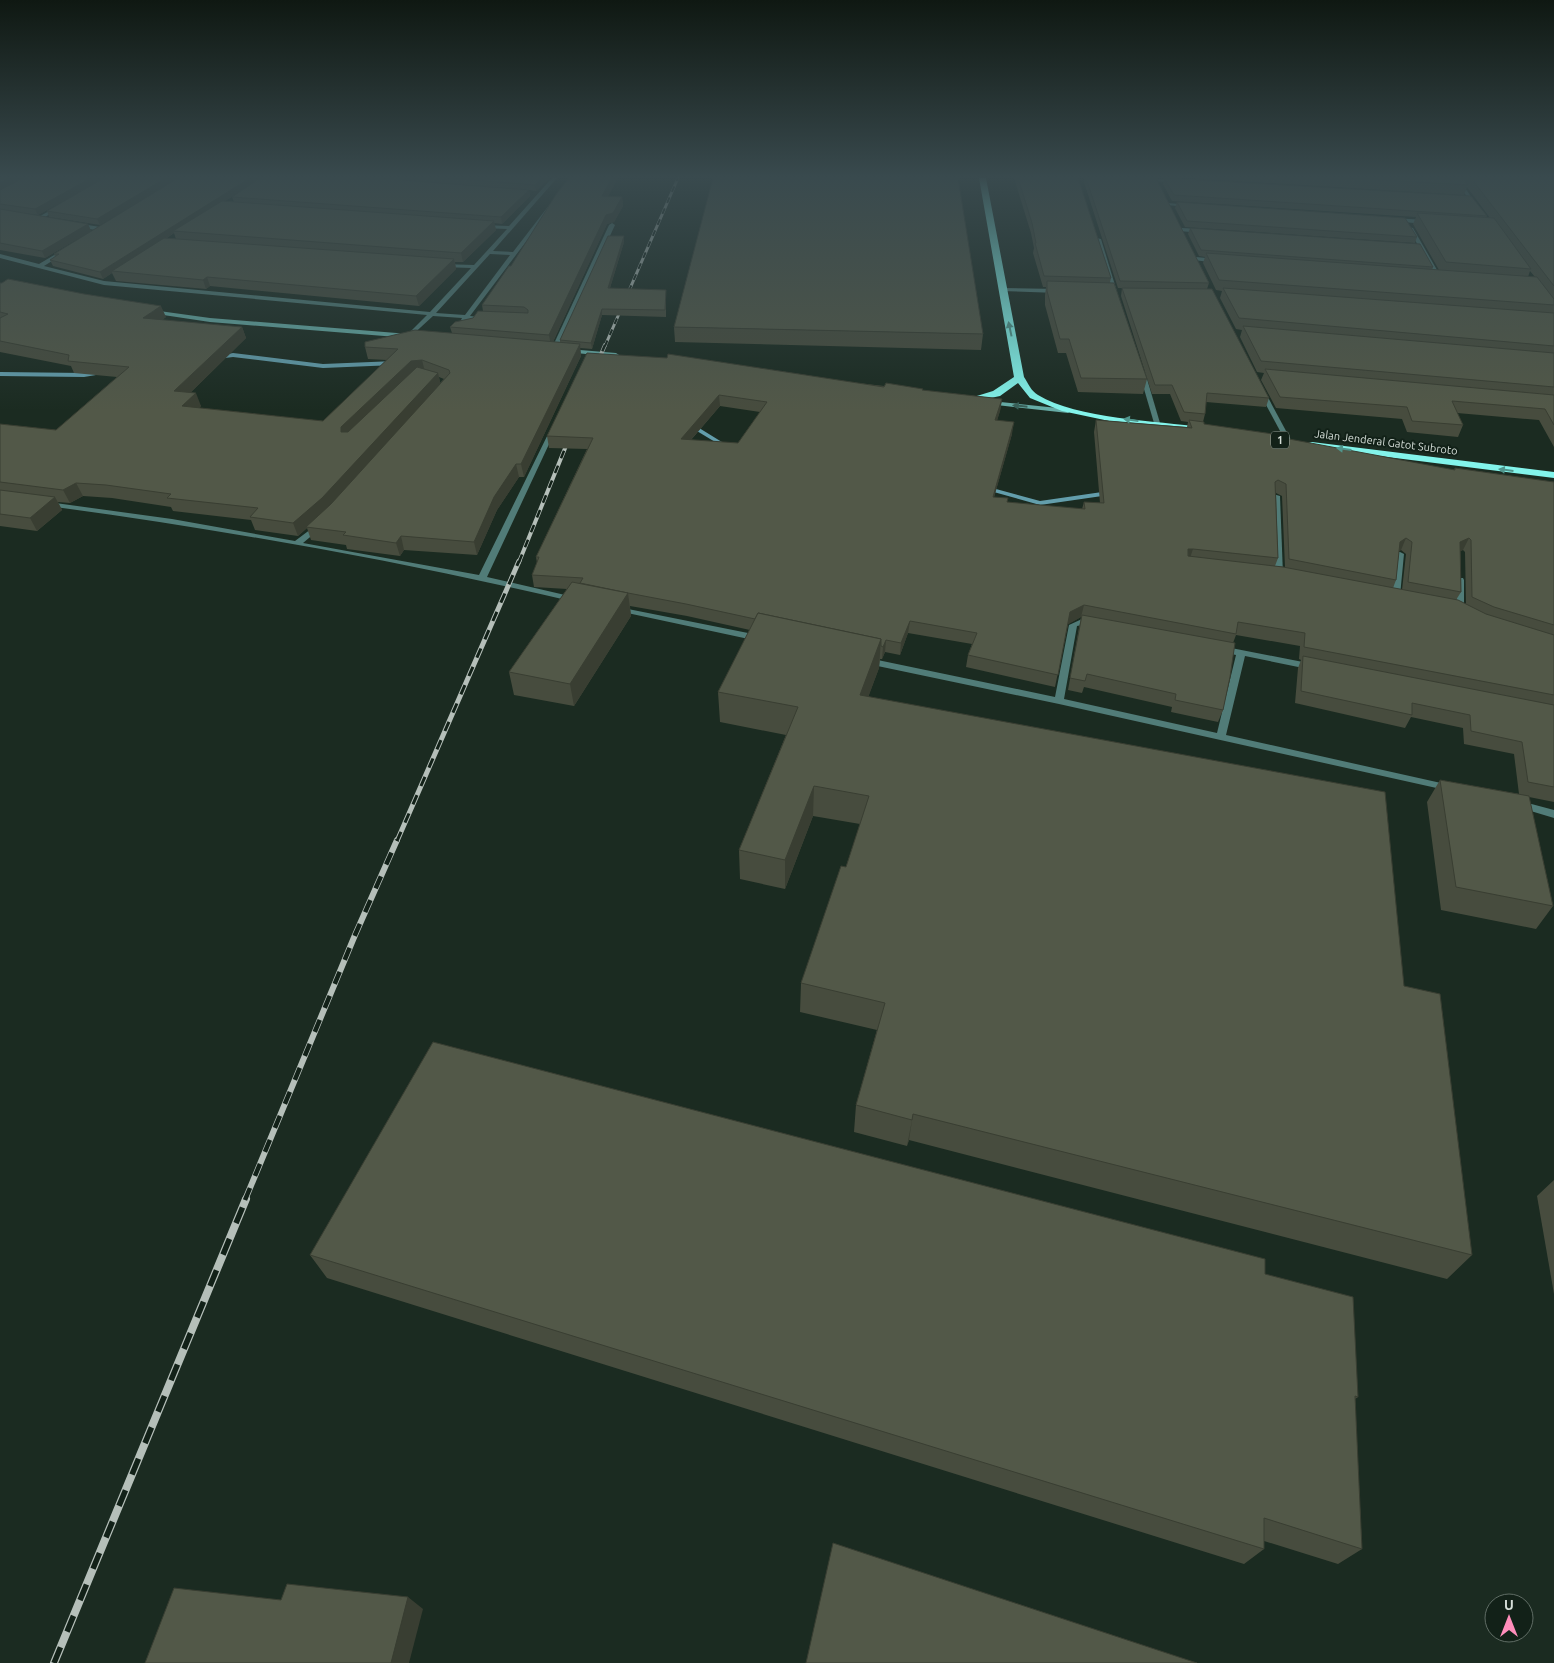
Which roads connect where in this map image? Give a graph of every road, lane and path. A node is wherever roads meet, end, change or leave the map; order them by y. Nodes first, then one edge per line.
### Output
1 (0, 256) edge
2 (56, 256) edge
3 (485, 256) edge
4 (512, 256) edge
5 (598, 256) edge
6 (996, 256) edge
7 (1104, 256) edge
8 (1194, 256) edge
9 (1426, 256) edge
10 (1196, 259) junction
11 (1225, 261) edge
12 (435, 264) edge
13 (41, 265) junction
14 (474, 267) junction
15 (1200, 268) edge
16 (1428, 276) edge
17 (113, 277) edge
18 (1438, 277) junction
19 (1448, 278) edge
20 (104, 283) junction
21 (1002, 290) junction
22 (1068, 291) edge
23 (1106, 292) edge
24 (1116, 292) junction
25 (1126, 292) edge
26 (1120, 305) edge
27 (145, 310) edge
28 (431, 315) junction
29 (466, 318) junction
30 (496, 319) edge
31 (460, 325) edge
32 (409, 336) junction
33 (418, 336) edge
34 (545, 349) edge
35 (554, 350) junction
36 (588, 353) junction
37 (628, 356) edge
38 (584, 362) edge
39 (1140, 367) edge
40 (1019, 377) junction
41 (1258, 384) edge
42 (965, 400) joint
43 (1068, 411) junction
44 (556, 422) edge
45 (1157, 424) junction
46 (1214, 431) edge
47 (1284, 441) joint
48 (1554, 475) edge
49 (1276, 496) edge
50 (38, 503) edge
51 (324, 520) edge
52 (297, 544) junction
53 (1400, 554) edge
54 (1460, 573) edge
55 (1289, 577) edge
56 (482, 578) junction
57 (1386, 594) edge
58 (586, 602) edge
59 (605, 606) edge
60 (1461, 612) edge
61 (1100, 625) edge
62 (770, 641) edge
63 (1213, 647) edge
64 (1241, 653) junction
65 (856, 659) edge
66 (1319, 668) edge
67 (1059, 701) junction
68 (1221, 737) junction
69 (1459, 790) edge
70 (1507, 802) edge
71 (1554, 814) edge

1 - 13 street
2 - 13 street
3 - 14 street
4 - 29 street
5 - 35 street
6 - 21 highway
7 - 24 street
8 - 10 street
9 - 18 street
10 - 11 street
10 - 15 street
12 - 14 street
13 - 20 street
14 - 28 street
16 - 18 street
17 - 20 street
18 - 19 street
20 - 28 street
21 - 22 street
40 -> 21 highway
23 - 24 street
24 - 25 street
24 - 26 street
27 - 32 main road
28 - 29 street
28 - 32 street
29 - 30 street
29 - 31 street
32 - 33 main road
34 - 35 main road
35 - 36 main road
36 - 37 main road
36 - 38 street
39 - 45 street
40 - 42 highway
40 - 43 highway
41 - 47 street
43 -> 42 main road
45 -> 43 highway
44 - 56 street
45 - 46 highway
48 -> 47 highway, Jalan Jenderal Gatot Subroto / 1
49 - 55 street
50 - 52 street
51 - 52 street
52 - 56 street
53 - 57 street
54 - 60 street
56 - 58 street
59 - 62 street
61 - 67 street
63 - 64 street
64 - 66 street
64 - 68 street
65 - 67 street
67 - 68 street
68 - 69 street
70 - 71 street

